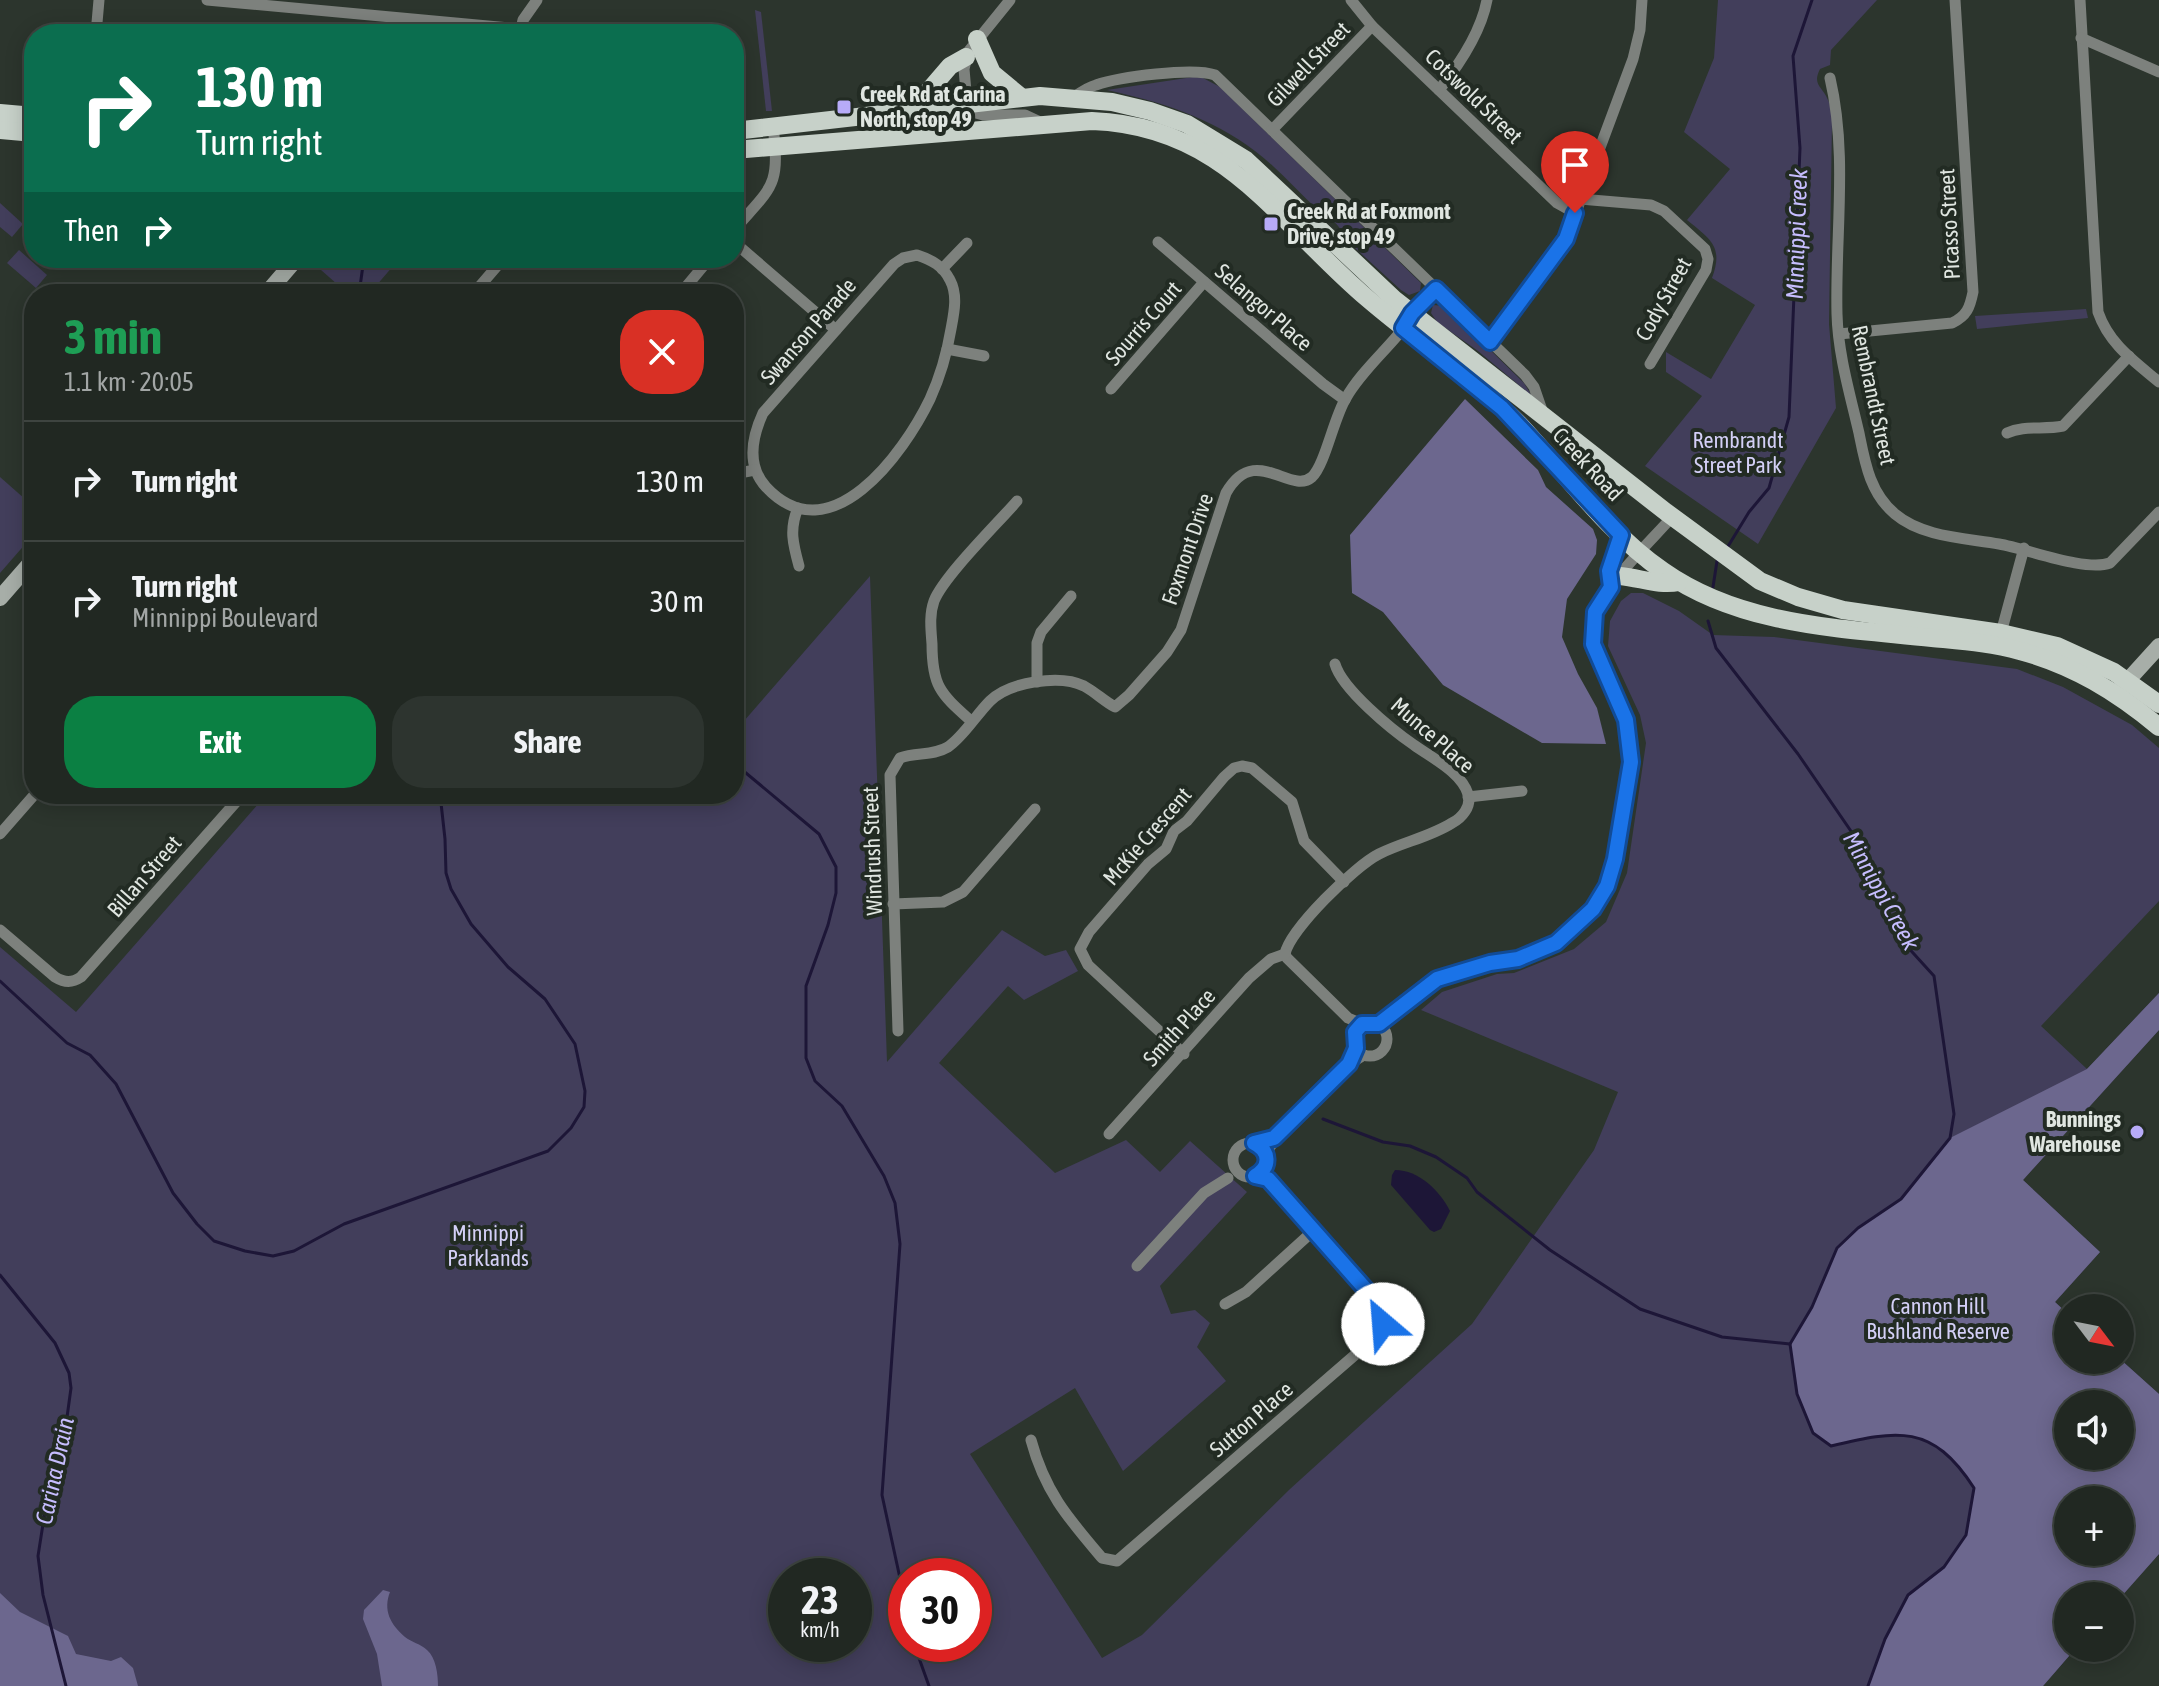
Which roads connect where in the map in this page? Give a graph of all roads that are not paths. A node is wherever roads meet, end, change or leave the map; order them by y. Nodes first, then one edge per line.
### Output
1 (99, 0) edge
2 (207, 0) edge
3 (537, 0) edge
4 (1351, 0) edge
5 (1487, 0) edge
6 (1642, 0) edge
7 (1955, 0) edge
8 (2080, 0) edge
9 (1007, 1) edge
10 (249, 2) edge
11 (97, 24) edge
12 (482, 24) edge
13 (522, 24) edge
14 (1372, 26) junction
15 (2081, 38) junction
16 (977, 39) junction
17 (966, 57) junction
18 (2159, 72) edge
19 (1830, 78) dead end
20 (1439, 90) junction
21 (1021, 97) junction
22 (1074, 97) junction
23 (967, 103) junction
24 (913, 109) junction
25 (0, 113) edge
26 (24, 115) edge
27 (1044, 124) junction
28 (773, 126) junction
29 (0, 130) edge
30 (744, 130) edge
31 (1272, 130) junction
32 (24, 132) edge
33 (925, 134) junction
34 (775, 146) junction
35 (744, 149) edge
36 (1580, 199) junction
37 (1575, 213) junction
38 (744, 218) edge
39 (1158, 242) dead end
40 (967, 243) dead end
41 (744, 251) edge
42 (288, 268) edge
43 (495, 268) edge
44 (702, 268) edge
45 (942, 269) junction
46 (1204, 282) junction
47 (275, 284) edge
48 (482, 284) edge
49 (688, 284) edge
50 (1436, 289) junction
51 (1408, 320) junction
52 (836, 330) junction
53 (1839, 334) junction
54 (1490, 342) junction
55 (947, 349) junction
56 (984, 356) dead end
57 (2129, 356) junction
58 (1650, 364) dead end
59 (2159, 382) edge
60 (1111, 389) dead end
61 (1345, 400) junction
62 (1544, 416) junction
63 (2007, 433) dead end
64 (755, 470) junction
65 (744, 472) edge
66 (1017, 501) dead end
67 (798, 508) junction
68 (2159, 512) edge
69 (1672, 517) junction
70 (1621, 535) junction
71 (2024, 548) junction
72 (1640, 553) junction
73 (799, 566) dead end
74 (24, 570) edge
75 (1616, 582) junction
76 (1679, 582) junction
77 (1071, 596) dead end
78 (1798, 597) junction
79 (0, 598) edge
80 (1797, 623) junction
81 (2001, 633) junction
82 (2159, 646) edge
83 (1335, 664) dead end
84 (1037, 682) junction
85 (2122, 687) junction
86 (2159, 704) edge
87 (971, 721) junction
88 (2159, 727) edge
89 (1522, 791) dead end
90 (1468, 797) junction
91 (26, 804) edge
92 (234, 804) edge
93 (1035, 809) dead end
94 (0, 834) edge
95 (1344, 882) junction
96 (893, 904) junction
97 (0, 930) edge
98 (1285, 954) junction
99 (1348, 1018) junction
100 (1362, 1024) junction
101 (1383, 1028) junction
102 (898, 1031) dead end
103 (1358, 1047) junction
104 (1184, 1054) junction
105 (1109, 1134) dead end
106 (1274, 1138) junction
107 (1254, 1143) junction
108 (1266, 1159) junction
109 (1255, 1176) junction
110 (1228, 1178) dead end
111 (1268, 1179) junction
112 (1312, 1232) junction
113 (1137, 1266) dead end
114 (1225, 1304) dead end
115 (1031, 1440) dead end

1 - 11 street
2 - 10 street
3 - 13 street
4 - 14 street, Cotswold Street
5 - 20 street
6 - 36 street
7 - 53 street, Picasso Street
8 - 15 street
9 - 16 street
10 - 12 street
14 - 20 street, Cotswold Street
14 - 31 street, Gilwell Street
15 - 18 street
15 - 57 street
16 - 17 street
16 - 21 main road
17 - 23 street
17 - 24 main road
19 - 53 street, Rembrandt Street
20 - 37 street, Cotswold Street
21 - 22 main road, Creek Road
21 - 23 main road, Creek Road
22 - 31 street, Creek Road
22 - 51 main road, Creek Road
23 - 24 main road, Creek Road
23 - 27 street, Creek Road
23 - 33 street, Creek Road
24 - 28 main road, Creek Road
25 - 26 main road
27 - 33 main road, Creek Road
27 - 51 main road, Creek Road
28 - 30 main road, Creek Road
28 - 34 street
29 - 32 main road
31 - 50 street, Creek Road
33 - 34 main road, Creek Road
34 - 35 main road, Creek Road
34 - 38 street
36 - 37 street
36 - 58 street, Cody Street
37 - 54 street
39 - 46 street, Selangor Place
40 - 45 street
41 - 52 street
42 - 47 street
43 - 48 street
44 - 49 street
45 - 52 street, Swanson Parade
45 - 55 street
46 - 60 street, Sourris Court
46 - 61 street, Selangor Place
50 - 51 street, Foxmont Drive
50 - 54 street, Creek Road
51 - 61 street, Foxmont Drive
51 - 62 main road, Creek Road
51 - 70 main road, Creek Road
52 - 64 street, Swanson Parade
53 - 71 street, Rembrandt Street
54 - 62 street, Creek Road
55 - 56 street
55 - 67 street
57 - 59 street
57 - 63 street
61 - 84 street, Foxmont Drive
62 - 69 main road, Creek Road
64 - 65 street
64 - 67 street
66 - 87 street
67 - 73 street
68 - 71 street, Rembrandt Street
69 - 72 street
69 - 78 main road, Creek Road
70 - 72 main road, Creek Road
70 - 75 main road
71 - 81 street
72 - 75 street
72 - 76 main road, Creek Road
74 - 79 street
75 - 76 main road
75 - 101 street
76 - 80 main road, Creek Road
77 - 84 street
78 - 80 main road
78 - 81 main road, Creek Road
80 - 85 main road, Creek Road
81 - 85 main road, Creek Road
82 - 85 street
83 - 90 street, Munce Place
84 - 87 street, Foxmont Drive
85 - 86 main road, Creek Road
85 - 88 main road, Creek Road
87 - 96 street, Windrush Street
89 - 90 street
90 - 95 street, Munce Place
91 - 94 street
92 - 97 street, Billan Street
93 - 96 street
95 - 98 street, Munce Place
95 - 104 street, McKie Crescent
96 - 102 street, Windrush Street
98 - 99 street
98 - 104 street, Smith Place
99 - 100 street
99 - 103 street
100 - 101 street
100 - 103 street
101 - 103 street
103 - 106 street
104 - 105 street, Smith Place
106 - 107 street
106 - 108 street
107 - 108 street
107 - 109 street
108 - 109 street
108 - 111 street
109 - 111 street
110 - 113 street
111 - 112 street, Sutton Place
112 - 114 street
112 - 115 street, Sutton Place

